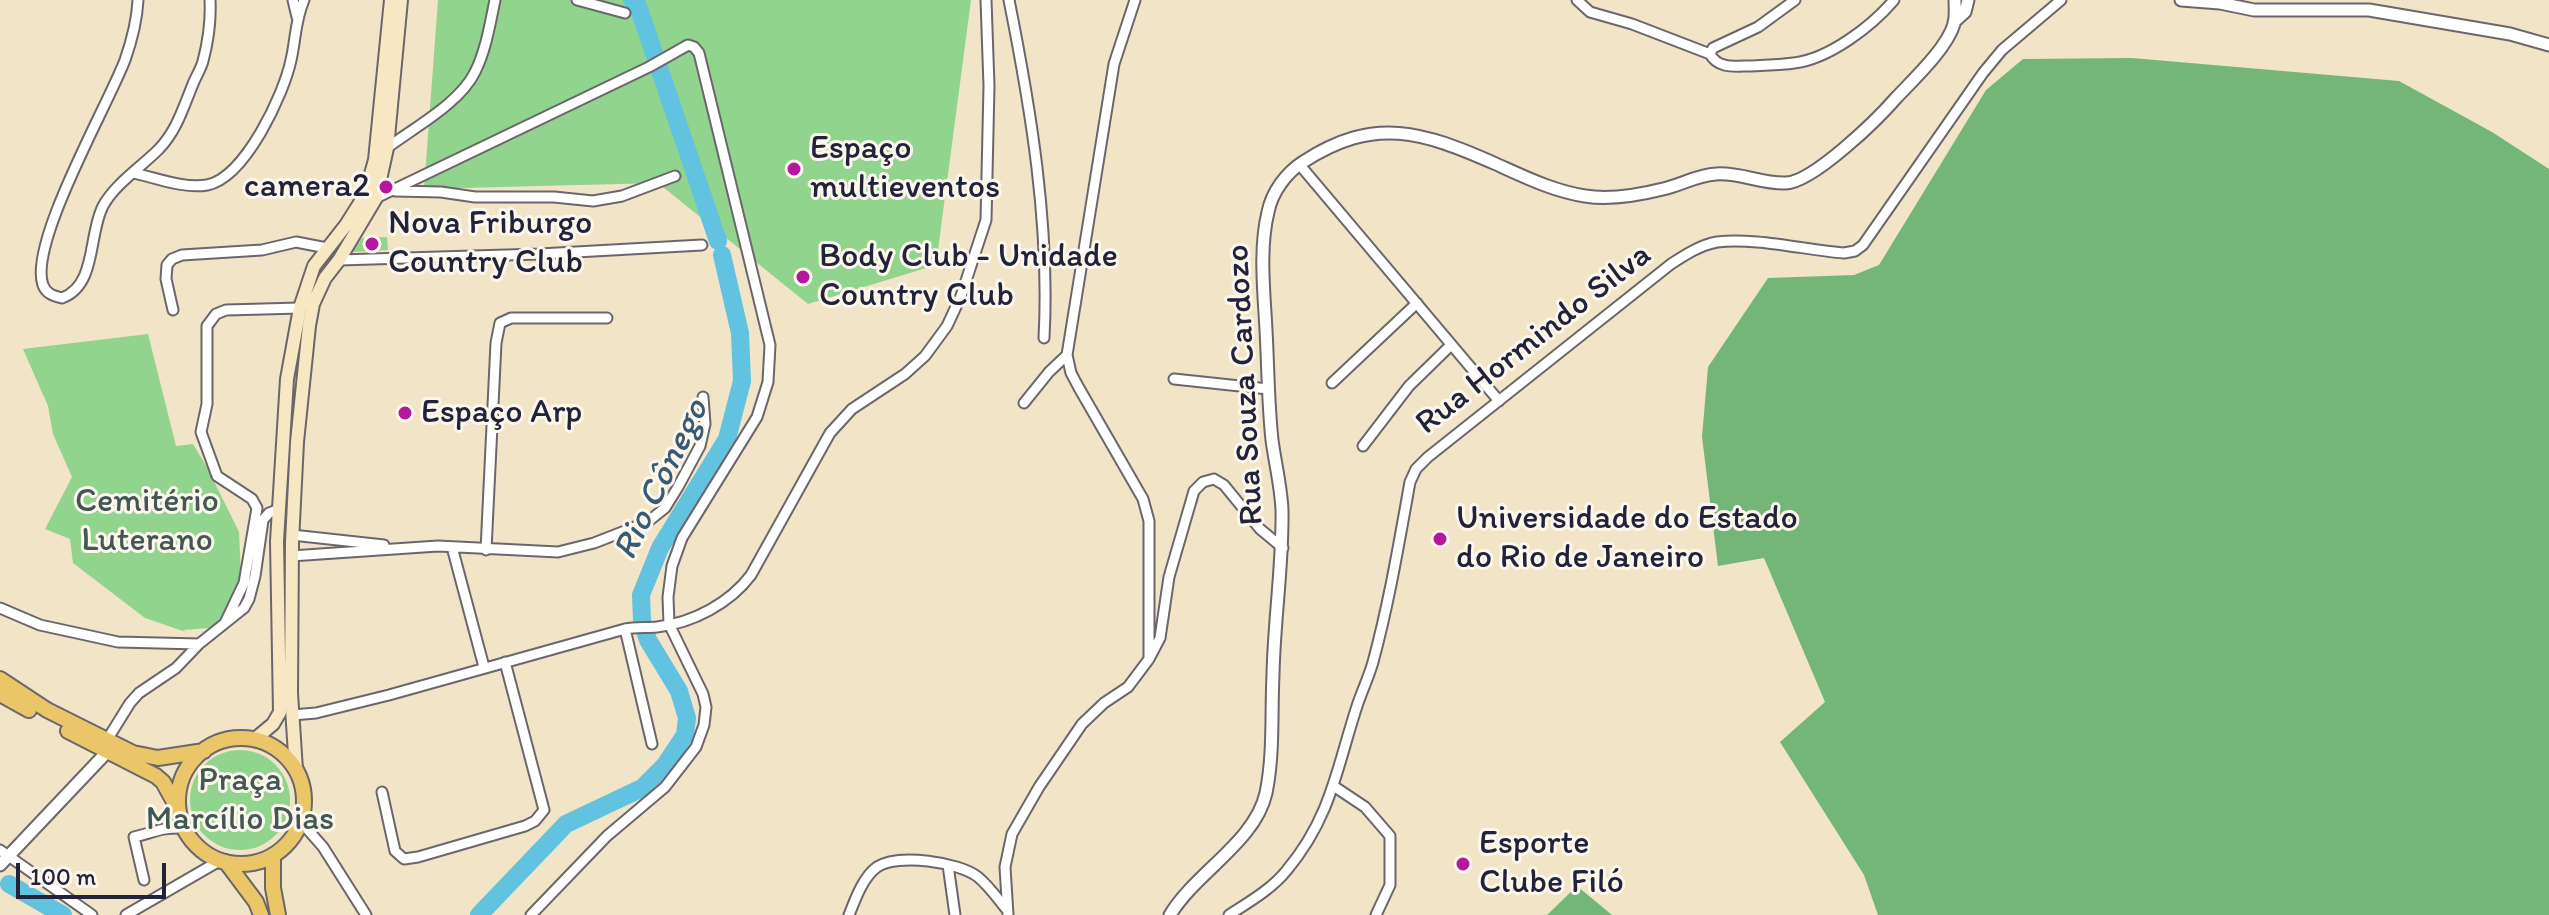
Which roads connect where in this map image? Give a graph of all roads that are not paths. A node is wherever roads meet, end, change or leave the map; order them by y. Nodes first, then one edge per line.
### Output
1 (138, 0) edge
2 (210, 0) edge
3 (293, 0) edge
4 (304, 0) edge
5 (391, 0) edge
6 (401, 0) edge
7 (495, 0) edge
8 (577, 0) edge
9 (986, 0) edge
10 (1009, 0) edge
11 (1135, 0) edge
12 (1577, 0) edge
13 (1795, 0) edge
14 (1894, 0) edge
15 (1955, 0) edge
16 (1968, 0) edge
17 (2061, 0) edge
18 (2181, 0) edge
19 (2221, 1) edge
20 (625, 13) dead end
21 (297, 17) junction
22 (1954, 22) junction
23 (2549, 45) edge
24 (1710, 54) junction
25 (389, 123) junction
26 (411, 130) junction
27 (387, 148) junction
28 (1299, 164) junction
29 (134, 173) junction
30 (675, 176) dead end
31 (394, 191) junction
32 (376, 198) junction
33 (702, 245) dead end
34 (327, 248) junction
35 (339, 260) junction
36 (1417, 303) junction
37 (300, 308) junction
38 (173, 310) dead end
39 (607, 318) dead end
40 (1044, 338) dead end
41 (1451, 345) junction
42 (1067, 355) junction
43 (1174, 379) dead end
44 (1332, 383) dead end
45 (1268, 389) junction
46 (703, 397) dead end
47 (1499, 401) junction
48 (1024, 403) dead end
49 (1363, 446) dead end
50 (277, 510) junction
51 (292, 535) junction
52 (407, 547) junction
53 (452, 547) junction
54 (1283, 548) junction
55 (486, 550) junction
56 (291, 556) junction
57 (0, 608) edge
58 (225, 623) junction
59 (669, 624) junction
60 (625, 629) junction
61 (199, 644) junction
62 (1149, 659) junction
63 (505, 662) junction
64 (484, 667) junction
65 (0, 679) edge
66 (0, 694) edge
67 (292, 715) junction
68 (255, 739) junction
69 (652, 744) dead end
70 (107, 746) junction
71 (204, 751) junction
72 (296, 770) junction
73 (1335, 787) junction
74 (382, 792) dead end
75 (182, 821) junction
76 (301, 822) junction
77 (273, 855) junction
78 (2, 859) edge
79 (223, 861) junction
80 (948, 865) junction
81 (144, 880) dead end
82 (1008, 912) edge
83 (92, 915) edge
84 (126, 915) edge
85 (261, 915) edge
86 (278, 915) edge
87 (366, 915) edge
88 (531, 915) edge
89 (849, 915) edge
90 (955, 915) edge
91 (1170, 915) edge
92 (1229, 915) edge
93 (1376, 915) edge

1 - 29 street
2 - 29 street
3 - 21 street
4 - 21 street
5 - 34 main road
6 - 25 main road
7 - 26 street
8 - 20 street
9 - 59 street
10 - 40 street
11 - 42 street
12 - 24 street
13 - 24 street
14 - 24 street
15 - 22 street, Rua Souza Cardozo
16 - 22 street
17 - 47 street, Rua Hormindo Silva
18 - 19 street
19 - 23 street
21 - 29 street
22 - 28 street, Rua Souza Cardozo
25 - 26 street
25 - 27 main road
26 - 27 street
27 - 32 main road
28 - 36 street
28 - 45 street, Rua Souza Cardozo
30 - 31 street
31 - 32 street
31 - 59 street
32 - 35 main road
33 - 35 street
34 - 37 main road
34 - 38 street
35 - 51 main road
36 - 41 street
36 - 44 street
37 - 50 main road
37 - 58 street
39 - 55 street
41 - 47 street
41 - 49 street
42 - 48 street
42 - 62 street
43 - 45 street
45 - 54 street, Rua Souza Cardozo
46 - 55 street
47 - 73 street, Rua Hormindo Silva
50 - 58 street
50 - 68 main road
51 - 52 street
51 - 56 main road
52 - 53 street
52 - 56 street
53 - 55 street
53 - 64 street
54 - 62 street
54 - 91 street, Rua Souza Cardozo
56 - 67 main road
57 - 61 street
58 - 61 street
59 - 60 street
59 - 88 street
60 - 63 street
60 - 69 street
61 - 70 street
62 - 82 street
63 - 64 street
63 - 74 street
64 - 67 street
65 - 70 main road
66 - 70 main road
67 - 72 main road
68 - 71 main road
68 - 72 main road
70 - 71 main road
70 - 75 main road
70 - 78 street
71 - 75 main road
72 - 76 main road
73 - 92 street, Rua Hormindo Silva
73 - 93 street
75 - 79 main road
75 - 81 street
76 - 77 main road
76 - 87 street
77 - 79 main road
77 - 86 main road
78 - 83 street
79 - 84 street
79 - 85 main road
80 - 82 street
80 - 89 street
80 - 90 street

